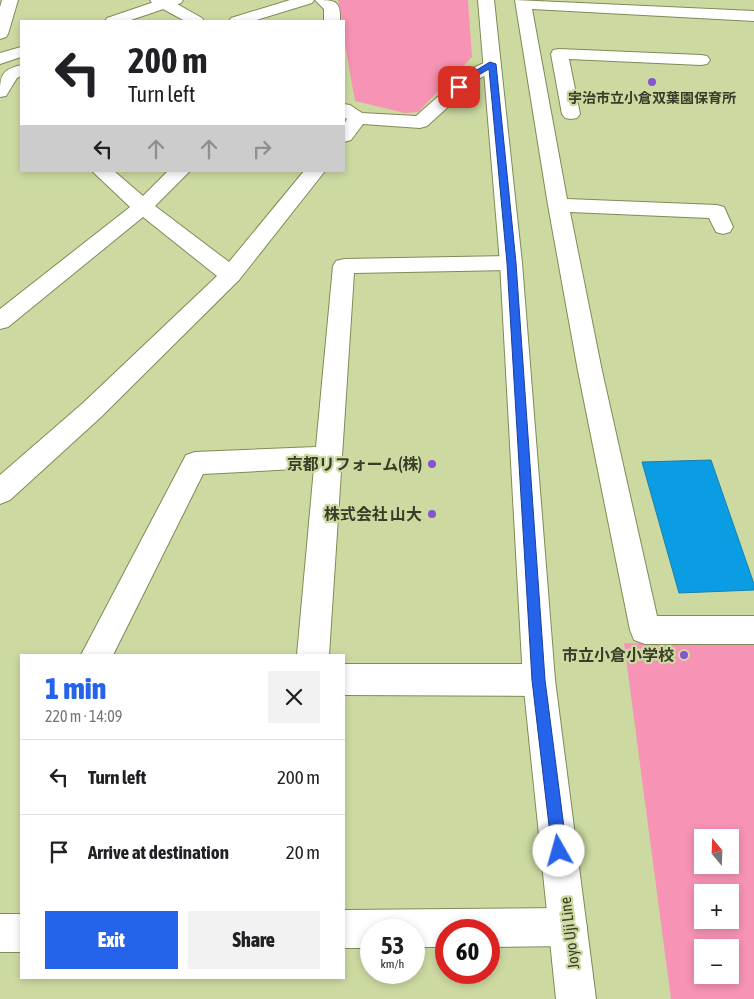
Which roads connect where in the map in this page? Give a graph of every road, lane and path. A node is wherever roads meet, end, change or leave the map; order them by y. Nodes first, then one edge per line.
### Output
1 (10, 0) edge
2 (306, 0) edge
3 (324, 0) edge
4 (486, 0) edge
5 (523, 2) edge
6 (169, 4) edge
7 (623, 4) edge
8 (754, 16) edge
9 (115, 20) edge
10 (152, 20) edge
11 (194, 20) edge
12 (240, 20) edge
13 (332, 20) edge
14 (0, 34) edge
15 (20, 52) edge
16 (0, 59) edge
17 (701, 60) dead end
18 (492, 64) junction
19 (20, 70) edge
20 (0, 92) edge
21 (351, 114) edge
22 (571, 114) dead end
23 (345, 133) edge
24 (103, 172) edge
25 (179, 172) edge
26 (314, 172) edge
27 (558, 205) junction
28 (143, 207) junction
29 (723, 227) dead end
30 (511, 263) junction
31 (231, 275) junction
32 (0, 321) edge
33 (328, 458) junction
34 (0, 492) edge
35 (754, 630) edge
36 (97, 654) edge
37 (312, 654) edge
38 (345, 680) edge
39 (538, 680) junction
40 (568, 927) junction
41 (345, 929) edge
42 (0, 933) edge
43 (20, 933) edge
44 (576, 999) edge

1 - 14 street
2 - 12 street
3 - 13 street
4 - 18 street, Joyo Uji Line
5 - 7 street
5 - 27 street
6 - 9 street
6 - 10 street
6 - 11 street
7 - 8 street
15 - 16 street
17 - 22 street
18 - 21 street
18 - 30 street, Joyo Uji Line
19 - 20 street
21 - 23 street
24 - 28 street
25 - 28 street
26 - 31 street
27 - 29 street
27 - 35 street
28 - 31 street
28 - 32 street
30 - 33 street
30 - 39 street, Joyo Uji Line
31 - 34 street
33 - 36 street
33 - 37 street
38 - 39 street
39 - 40 street, Joyo Uji Line
40 - 41 street
40 - 44 street, Joyo Uji Line
42 - 43 street

